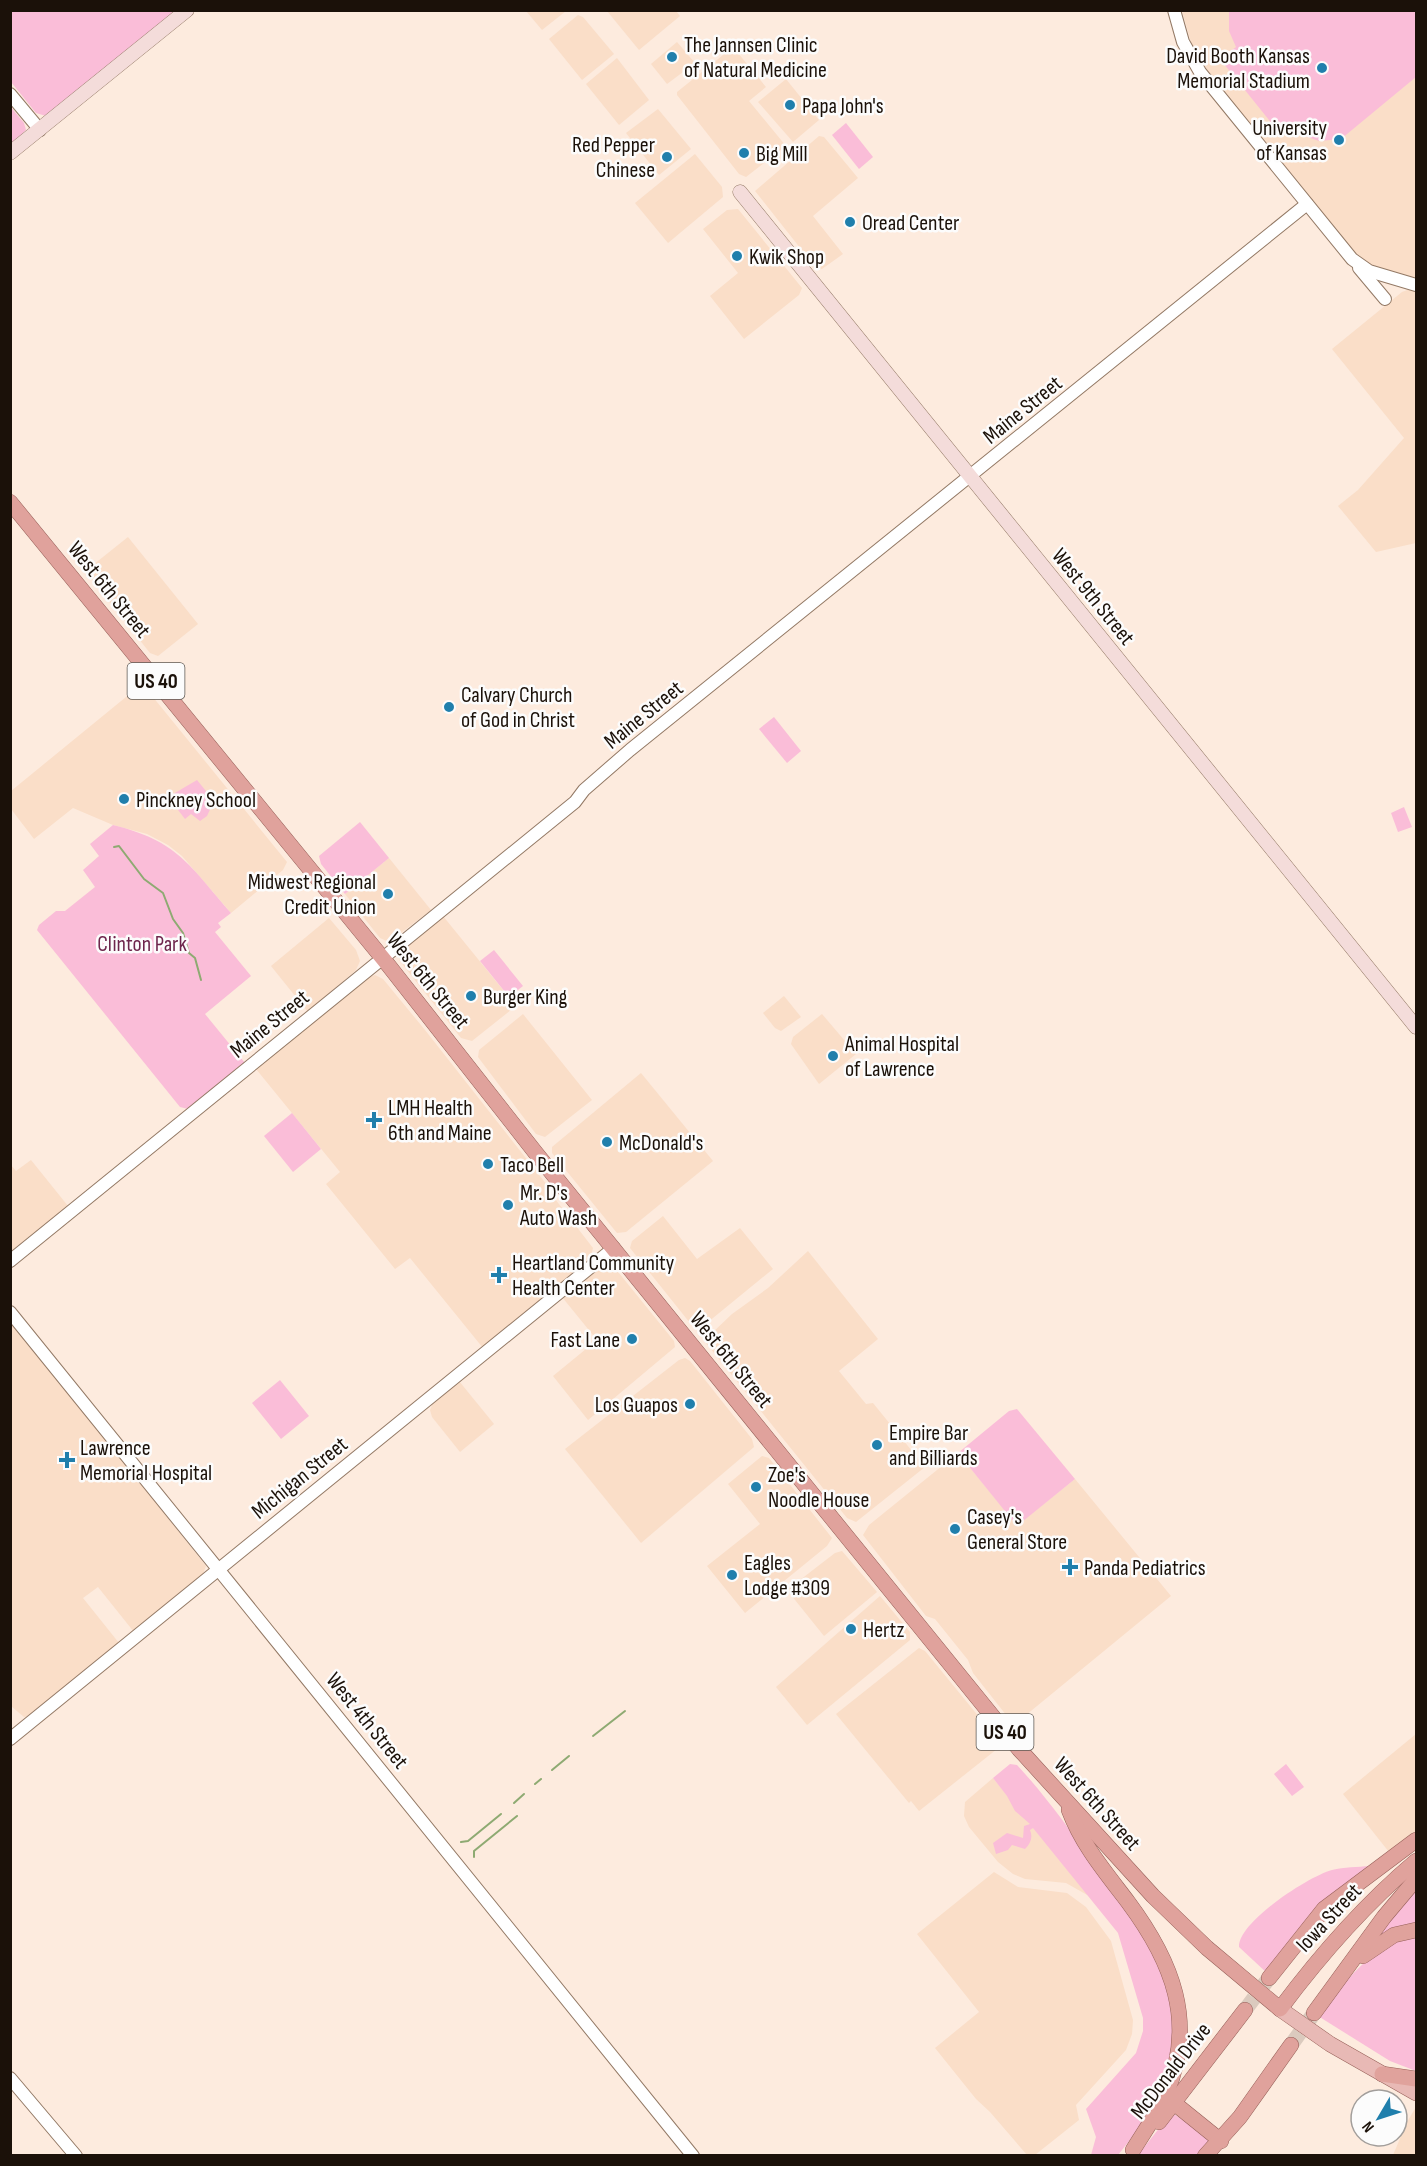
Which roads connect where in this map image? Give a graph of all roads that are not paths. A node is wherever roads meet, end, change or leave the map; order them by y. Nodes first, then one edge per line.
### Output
1 (187, 10) edge
2 (1174, 10) edge
3 (10, 94) edge
4 (40, 130) junction
5 (10, 153) edge
6 (740, 192) dead end
7 (1307, 204) junction
8 (1352, 259) junction
9 (1412, 283) edge
10 (1385, 299) dead end
11 (971, 477) junction
12 (10, 502) edge
13 (382, 957) junction
14 (1416, 1026) edge
15 (614, 1248) junction
16 (10, 1261) edge
17 (10, 1312) edge
18 (218, 1569) junction
19 (10, 1739) edge
20 (1066, 1802) junction
21 (1416, 1840) edge
22 (1416, 1862) edge
23 (1416, 1880) edge
24 (1416, 1930) edge
25 (1341, 1976) junction
26 (1269, 1978) tunnel mouth
27 (1280, 2009) junction
28 (1245, 2010) tunnel mouth
29 (1314, 2013) tunnel mouth
30 (1292, 2046) tunnel mouth
31 (1382, 2074) junction
32 (10, 2078) edge
33 (1416, 2079) edge
34 (1416, 2093) edge
35 (1174, 2103) junction
36 (1221, 2141) junction
37 (1131, 2153) edge
38 (75, 2156) edge
39 (693, 2156) edge
40 (1205, 2156) edge

1 - 4 main road
2 - 7 street
3 - 4 street
4 - 5 main road
6 - 11 main road, West 9th Street
7 - 8 street
7 - 11 street, Maine Street
8 - 9 street
8 - 10 street
11 - 13 street, Maine Street
11 - 14 main road, West 9th Street
12 - 13 highway, West 6th Street / US 40
13 - 15 highway, West 6th Street / US 40
13 - 16 street, Maine Street
15 - 18 street, Michigan Street
15 - 20 highway, West 6th Street / US 40
17 - 18 street, West 4th Street
18 - 19 street, Michigan Street
18 - 39 street, West 4th Street
20 - 27 highway, West 6th Street / US 40
20 - 37 highway
21 - 26 highway
22 - 27 highway, Iowa Street
23 - 25 highway
24 - 25 highway
25 - 29 highway
27 - 31 main road, West 6th Street
28 - 35 highway, McDonald Drive
30 - 36 highway
31 - 33 highway
31 - 34 main road, West 6th Street
32 - 38 street
35 - 36 highway
35 - 37 highway, McDonald Drive
36 - 40 highway

